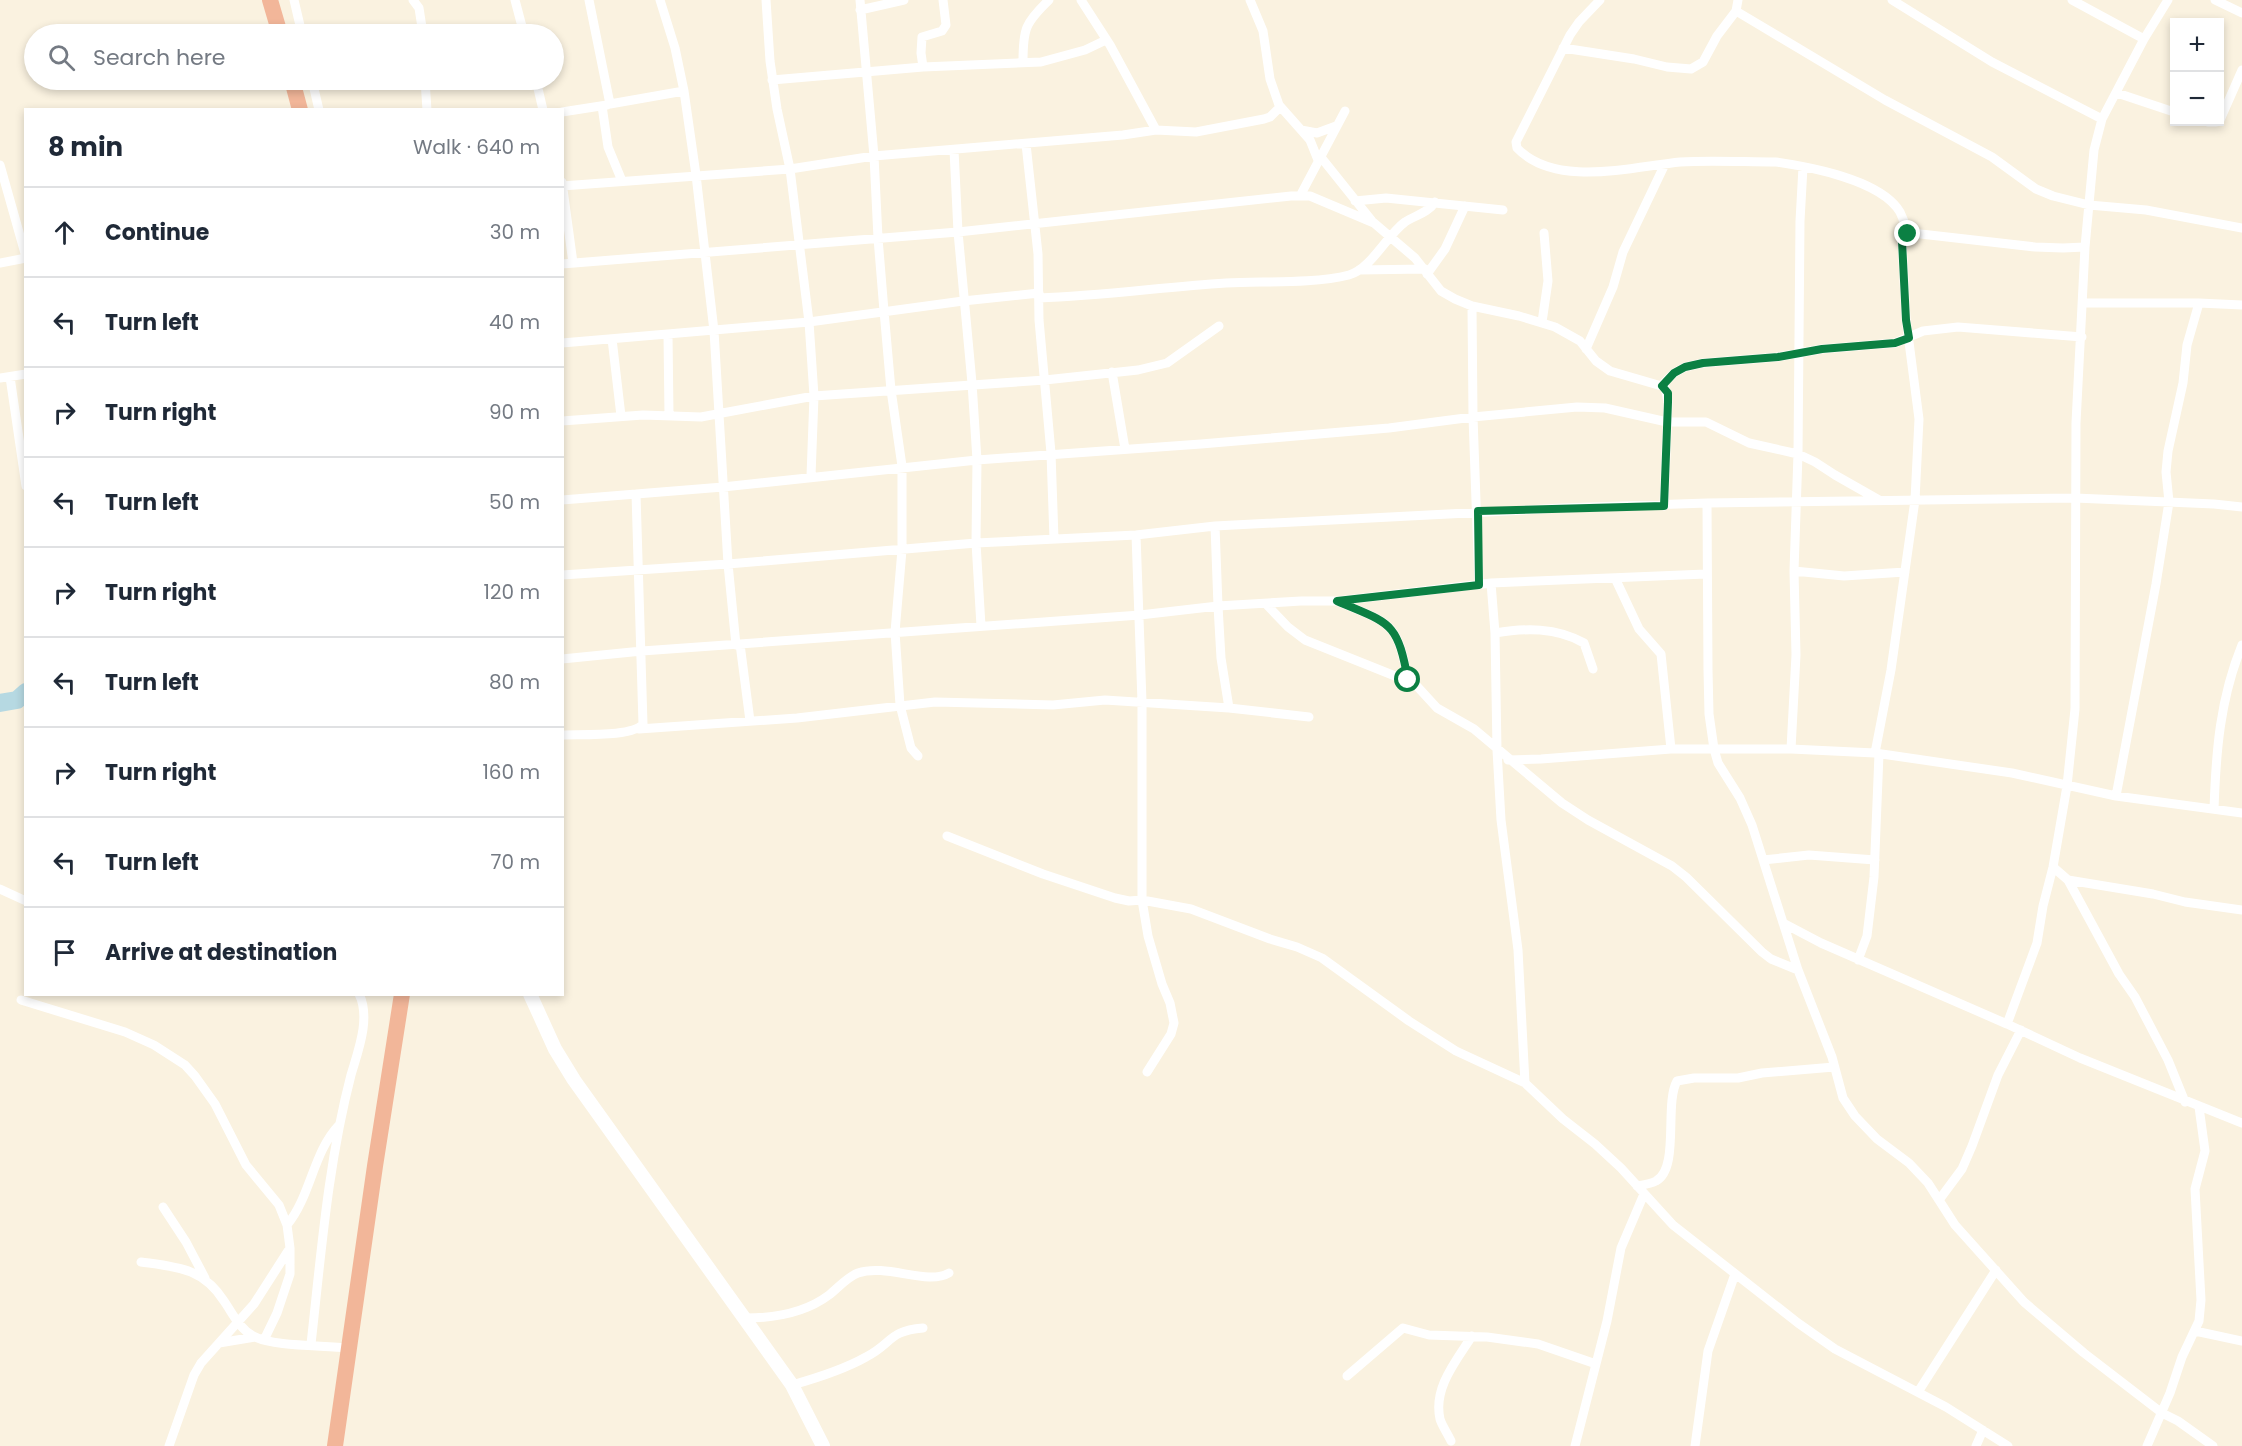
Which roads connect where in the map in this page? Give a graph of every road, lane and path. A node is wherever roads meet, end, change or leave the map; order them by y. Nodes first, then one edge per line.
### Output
1 (270, 0) edge
2 (294, 0) edge
3 (413, 0) edge
4 (515, 0) edge
5 (589, 0) edge
6 (660, 0) edge
7 (766, 0) edge
8 (904, 0) edge
9 (943, 0) edge
10 (1049, 0) edge
11 (1081, 0) edge
12 (1250, 0) edge
13 (1600, 0) edge
14 (1738, 0) edge
15 (1892, 0) edge
16 (2073, 0) edge
17 (2168, 0) edge
18 (2215, 0) edge
19 (860, 5) edge
20 (1736, 11) junction
21 (2242, 13) edge
22 (277, 24) edge
23 (300, 24) edge
24 (421, 24) edge
25 (521, 24) edge
26 (2144, 39) junction
27 (1106, 40) junction
28 (1563, 48) junction
29 (1023, 62) junction
30 (923, 67) junction
31 (2242, 70) edge
32 (866, 72) junction
33 (772, 80) junction
34 (295, 90) edge
35 (314, 90) edge
36 (426, 90) edge
37 (538, 90) edge
38 (684, 91) junction
39 (2117, 93) junction
40 (606, 105) junction
41 (1280, 107) junction
42 (299, 108) edge
43 (319, 108) edge
44 (427, 108) edge
45 (543, 108) edge
46 (2224, 108) edge
47 (2170, 110) edge
48 (1345, 111) dead end
49 (564, 112) edge
50 (1270, 117) junction
51 (2102, 118) junction
52 (1336, 126) junction
53 (1298, 127) junction
54 (1156, 130) junction
55 (1026, 144) junction
56 (954, 150) junction
57 (874, 156) junction
58 (1319, 158) junction
59 (1665, 164) junction
60 (0, 165) edge
61 (1803, 167) junction
62 (790, 169) junction
63 (696, 175) junction
64 (622, 181) junction
65 (564, 184) edge
66 (564, 192) edge
67 (1300, 196) junction
68 (1355, 201) junction
69 (1435, 202) junction
70 (10, 204) junction
71 (2089, 204) junction
72 (0, 205) edge
73 (1466, 206) junction
74 (1503, 210) dead end
75 (1374, 223) junction
76 (1035, 224) junction
77 (2242, 228) edge
78 (958, 232) junction
79 (1544, 233) dead end
80 (1908, 234) junction
81 (878, 238) junction
82 (1390, 238) junction
83 (801, 245) junction
84 (2085, 246) junction
85 (24, 250) edge
86 (705, 252) junction
87 (24, 257) edge
88 (0, 263) edge
89 (573, 263) junction
90 (564, 264) edge
91 (1359, 270) junction
92 (1426, 272) junction
93 (1039, 296) junction
94 (963, 301) junction
95 (2083, 303) junction
96 (2199, 303) junction
97 (2242, 305) edge
98 (1472, 306) junction
99 (884, 311) junction
100 (809, 322) junction
101 (1542, 322) junction
102 (1219, 326) dead end
103 (714, 331) junction
104 (668, 335) junction
105 (2082, 337) junction
106 (1909, 338) junction
107 (612, 339) junction
108 (564, 343) edge
109 (1586, 349) junction
110 (1798, 352) junction
111 (1113, 372) junction
112 (24, 374) edge
113 (5, 378) edge
114 (1045, 380) junction
115 (972, 383) junction
116 (1662, 386) junction
117 (891, 390) junction
118 (814, 396) junction
119 (718, 412) junction
120 (21, 414) edge
121 (669, 415) junction
122 (621, 416) junction
123 (1473, 417) junction
124 (564, 421) edge
125 (1667, 422) junction
126 (22, 442) edge
127 (1125, 448) junction
128 (1051, 453) junction
129 (1798, 454) junction
130 (976, 460) junction
131 (24, 464) edge
132 (902, 466) junction
133 (811, 476) junction
134 (723, 487) junction
135 (636, 494) junction
136 (2074, 498) junction
137 (564, 500) edge
138 (1915, 500) junction
139 (1880, 501) junction
140 (2169, 502) junction
141 (1707, 503) junction
142 (1796, 503) junction
143 (1664, 506) junction
144 (2242, 507) edge
145 (1478, 511) junction
146 (1215, 526) junction
147 (1136, 535) junction
148 (1054, 538) junction
149 (976, 543) junction
150 (902, 550) junction
151 (728, 564) junction
152 (637, 569) junction
153 (1794, 571) junction
154 (1905, 572) junction
155 (1706, 574) junction
156 (564, 575) edge
157 (1615, 578) junction
158 (1491, 583) junction
159 (1479, 585) junction
160 (1337, 601) junction
161 (1266, 604) junction
162 (1218, 606) junction
163 (1140, 615) junction
164 (981, 626) junction
165 (895, 632) junction
166 (1495, 633) junction
167 (738, 644) junction
168 (2242, 645) edge
169 (642, 651) junction
170 (564, 659) edge
171 (1593, 669) dead end
172 (1408, 680) junction
173 (1142, 702) junction
174 (900, 705) junction
175 (1229, 708) junction
176 (1309, 717) dead end
177 (750, 721) junction
178 (639, 729) junction
179 (564, 735) edge
180 (1671, 749) junction
181 (1714, 749) junction
182 (1791, 749) junction
183 (1497, 750) junction
184 (1877, 753) junction
185 (918, 756) dead end
186 (1508, 760) junction
187 (2067, 786) junction
188 (2116, 796) junction
189 (2214, 809) junction
190 (2242, 814) edge
191 (947, 836) dead end
192 (1763, 860) junction
193 (1875, 860) junction
194 (2053, 867) junction
195 (2068, 880) junction
196 (0, 889) edge
197 (24, 900) edge
198 (1142, 900) junction
199 (2242, 910) edge
200 (1783, 923) junction
201 (1858, 960) junction
202 (1798, 970) junction
203 (360, 996) edge
204 (402, 996) edge
205 (531, 996) edge
206 (21, 1000) dead end
207 (2007, 1024) junction
208 (2021, 1030) junction
209 (1834, 1067) junction
210 (1147, 1072) dead end
211 (1525, 1083) junction
212 (2185, 1102) junction
213 (2199, 1107) junction
214 (2242, 1123) edge
215 (340, 1124) junction
216 (1641, 1190) junction
217 (1939, 1200) junction
218 (163, 1207) dead end
219 (287, 1225) junction
220 (290, 1248) junction
221 (141, 1262) dead end
222 (1996, 1270) junction
223 (949, 1273) dead end
224 (1735, 1274) junction
225 (205, 1278) junction
226 (746, 1318) junction
227 (237, 1322) junction
228 (923, 1329) dead end
229 (2194, 1331) junction
230 (1472, 1336) junction
231 (259, 1338) junction
232 (2242, 1341) edge
233 (219, 1343) junction
234 (311, 1344) junction
235 (348, 1348) junction
236 (1596, 1364) junction
237 (1347, 1376) dead end
238 (792, 1385) junction
239 (1918, 1392) junction
240 (2162, 1413) junction
241 (1983, 1430) junction
242 (1451, 1441) dead end
243 (169, 1446) edge
244 (335, 1446) edge
245 (823, 1446) edge
246 (1575, 1446) edge
247 (1695, 1446) edge
248 (1976, 1446) edge
249 (2008, 1446) edge
250 (2147, 1446) edge
251 (2213, 1446) edge

1 - 22 highway
2 - 23 street
3 - 24 street
4 - 25 street
5 - 40 street
6 - 38 street
7 - 33 street
8 - 19 street
9 - 30 street
10 - 29 street
11 - 27 street
12 - 41 street
13 - 28 street
14 - 20 street
15 - 51 street
16 - 26 street
17 - 26 street
18 - 21 street
19 - 32 street
20 - 28 street
20 - 71 street
26 - 39 street
27 - 29 street
27 - 54 street
28 - 59 street
29 - 30 street
30 - 32 street
31 - 46 street
32 - 33 street
32 - 57 street
33 - 62 street
34 - 42 highway
35 - 43 street
36 - 44 street
37 - 45 street
38 - 40 street
38 - 63 street
39 - 47 street
39 - 51 street
40 - 49 street
40 - 64 street
41 - 50 street
41 - 53 street
48 - 52 street
50 - 53 street
50 - 54 street
51 - 71 street
52 - 53 street
52 - 58 street
53 - 58 street
54 - 55 street
55 - 56 street
55 - 76 street
56 - 57 street
56 - 78 street
57 - 62 street
57 - 81 street
58 - 67 street
58 - 68 street
59 - 61 street
59 - 109 street
60 - 70 street
61 - 80 street
61 - 110 street
62 - 63 street
62 - 83 street
63 - 64 street
63 - 86 street
64 - 65 street
66 - 89 street
67 - 75 street
67 - 76 street
68 - 69 street
68 - 75 street
69 - 73 street
69 - 82 street
70 - 72 street
70 - 85 street
71 - 77 street
71 - 84 street
73 - 74 street
73 - 92 street
75 - 82 street
76 - 78 street
76 - 93 street
78 - 81 street
78 - 94 street
79 - 101 street
80 - 84 street
80 - 106 street
81 - 83 street
81 - 99 street
82 - 91 street
82 - 92 street
83 - 86 street
83 - 100 street
84 - 95 street
86 - 89 street
86 - 103 street
87 - 88 street
89 - 90 street
91 - 92 street
91 - 93 street
92 - 98 street
93 - 94 street
93 - 114 street
94 - 99 street
94 - 115 street
95 - 96 street
95 - 105 street
96 - 97 street
96 - 140 street
98 - 101 street
98 - 123 street
99 - 100 street
99 - 117 street
100 - 103 street
100 - 118 street
101 - 109 street
102 - 111 street
103 - 104 street
103 - 119 street
104 - 107 street
104 - 121 street
105 - 106 street
105 - 136 street
106 - 110 street
106 - 138 street
107 - 108 street
107 - 122 street
109 - 116 street
110 - 116 street
110 - 129 street
111 - 114 street
111 - 127 street
112 - 113 street
113 - 120 street
114 - 115 street
114 - 128 street
115 - 117 street
115 - 130 street
116 - 125 street
117 - 118 street
117 - 132 street
118 - 119 street
118 - 133 street
119 - 121 street
119 - 134 street
120 - 126 street
121 - 122 street
122 - 124 street
123 - 125 street
123 - 127 street
123 - 145 street
125 - 129 street
125 - 143 street
126 - 131 street
127 - 128 street
128 - 130 street
128 - 148 street
129 - 139 street
129 - 142 street
130 - 132 street
130 - 149 street
132 - 133 street
132 - 150 street
133 - 134 street
134 - 135 street
134 - 151 street
135 - 137 street
135 - 152 street
136 - 138 street
136 - 140 street
136 - 187 street
138 - 139 street
138 - 154 street
139 - 142 street
140 - 144 street
140 - 188 street
141 - 142 street
141 - 143 street
141 - 155 street
142 - 153 street
143 - 145 street
145 - 146 street
145 - 159 street
146 - 147 street
146 - 162 street
147 - 148 street
147 - 163 street
148 - 149 street
149 - 150 street
149 - 164 street
150 - 151 street
150 - 165 street
151 - 152 street
151 - 167 street
152 - 156 street
152 - 169 street
153 - 154 street
153 - 182 street
154 - 184 street
155 - 157 street
155 - 181 street
157 - 158 street
157 - 180 street
158 - 159 street
158 - 166 street
159 - 160 street
160 - 161 street
160 - 172 street
161 - 162 street
161 - 172 street
162 - 163 street
162 - 175 street
163 - 164 street
163 - 173 street
164 - 165 street
165 - 167 street
165 - 174 street
166 - 171 street
166 - 183 street
167 - 169 street
167 - 177 street
168 - 189 street
169 - 170 street
169 - 178 street
172 - 183 street
173 - 174 street
173 - 175 street
173 - 198 street
174 - 177 street
174 - 185 street
175 - 176 street
177 - 178 street
178 - 179 street
180 - 181 street
180 - 186 street
181 - 182 street
181 - 192 street
182 - 184 street
183 - 186 street
183 - 211 street
184 - 187 street
184 - 193 street
186 - 202 street
187 - 188 street
187 - 194 street
188 - 189 street
189 - 190 street
191 - 198 street
192 - 193 street
192 - 200 street
193 - 201 street
194 - 195 street
194 - 207 street
195 - 199 street
195 - 212 street
196 - 197 street
198 - 210 street
198 - 211 street
200 - 201 street
200 - 202 street
201 - 207 street
202 - 209 street
203 - 215 street
204 - 235 highway
205 - 226 main road
206 - 219 street
207 - 208 street
208 - 212 street
208 - 217 street
209 - 216 street
209 - 217 street
211 - 216 street
212 - 213 street
213 - 214 street
213 - 229 street
215 - 219 street
215 - 234 street
216 - 224 street
216 - 236 street
217 - 222 street
218 - 225 street
219 - 220 street
220 - 227 street
220 - 231 street
221 - 225 street
222 - 239 street
222 - 240 street
223 - 226 street
224 - 239 street
224 - 247 street
225 - 227 street
226 - 238 main road
227 - 231 street
227 - 233 street
228 - 238 street
229 - 232 street
229 - 240 street
230 - 236 street
230 - 237 street
230 - 242 street
231 - 233 street
231 - 234 street
233 - 243 street
234 - 235 street
235 - 244 highway
236 - 246 street
238 - 245 main road
239 - 241 street
240 - 250 street
240 - 251 street
241 - 248 street
241 - 249 street

